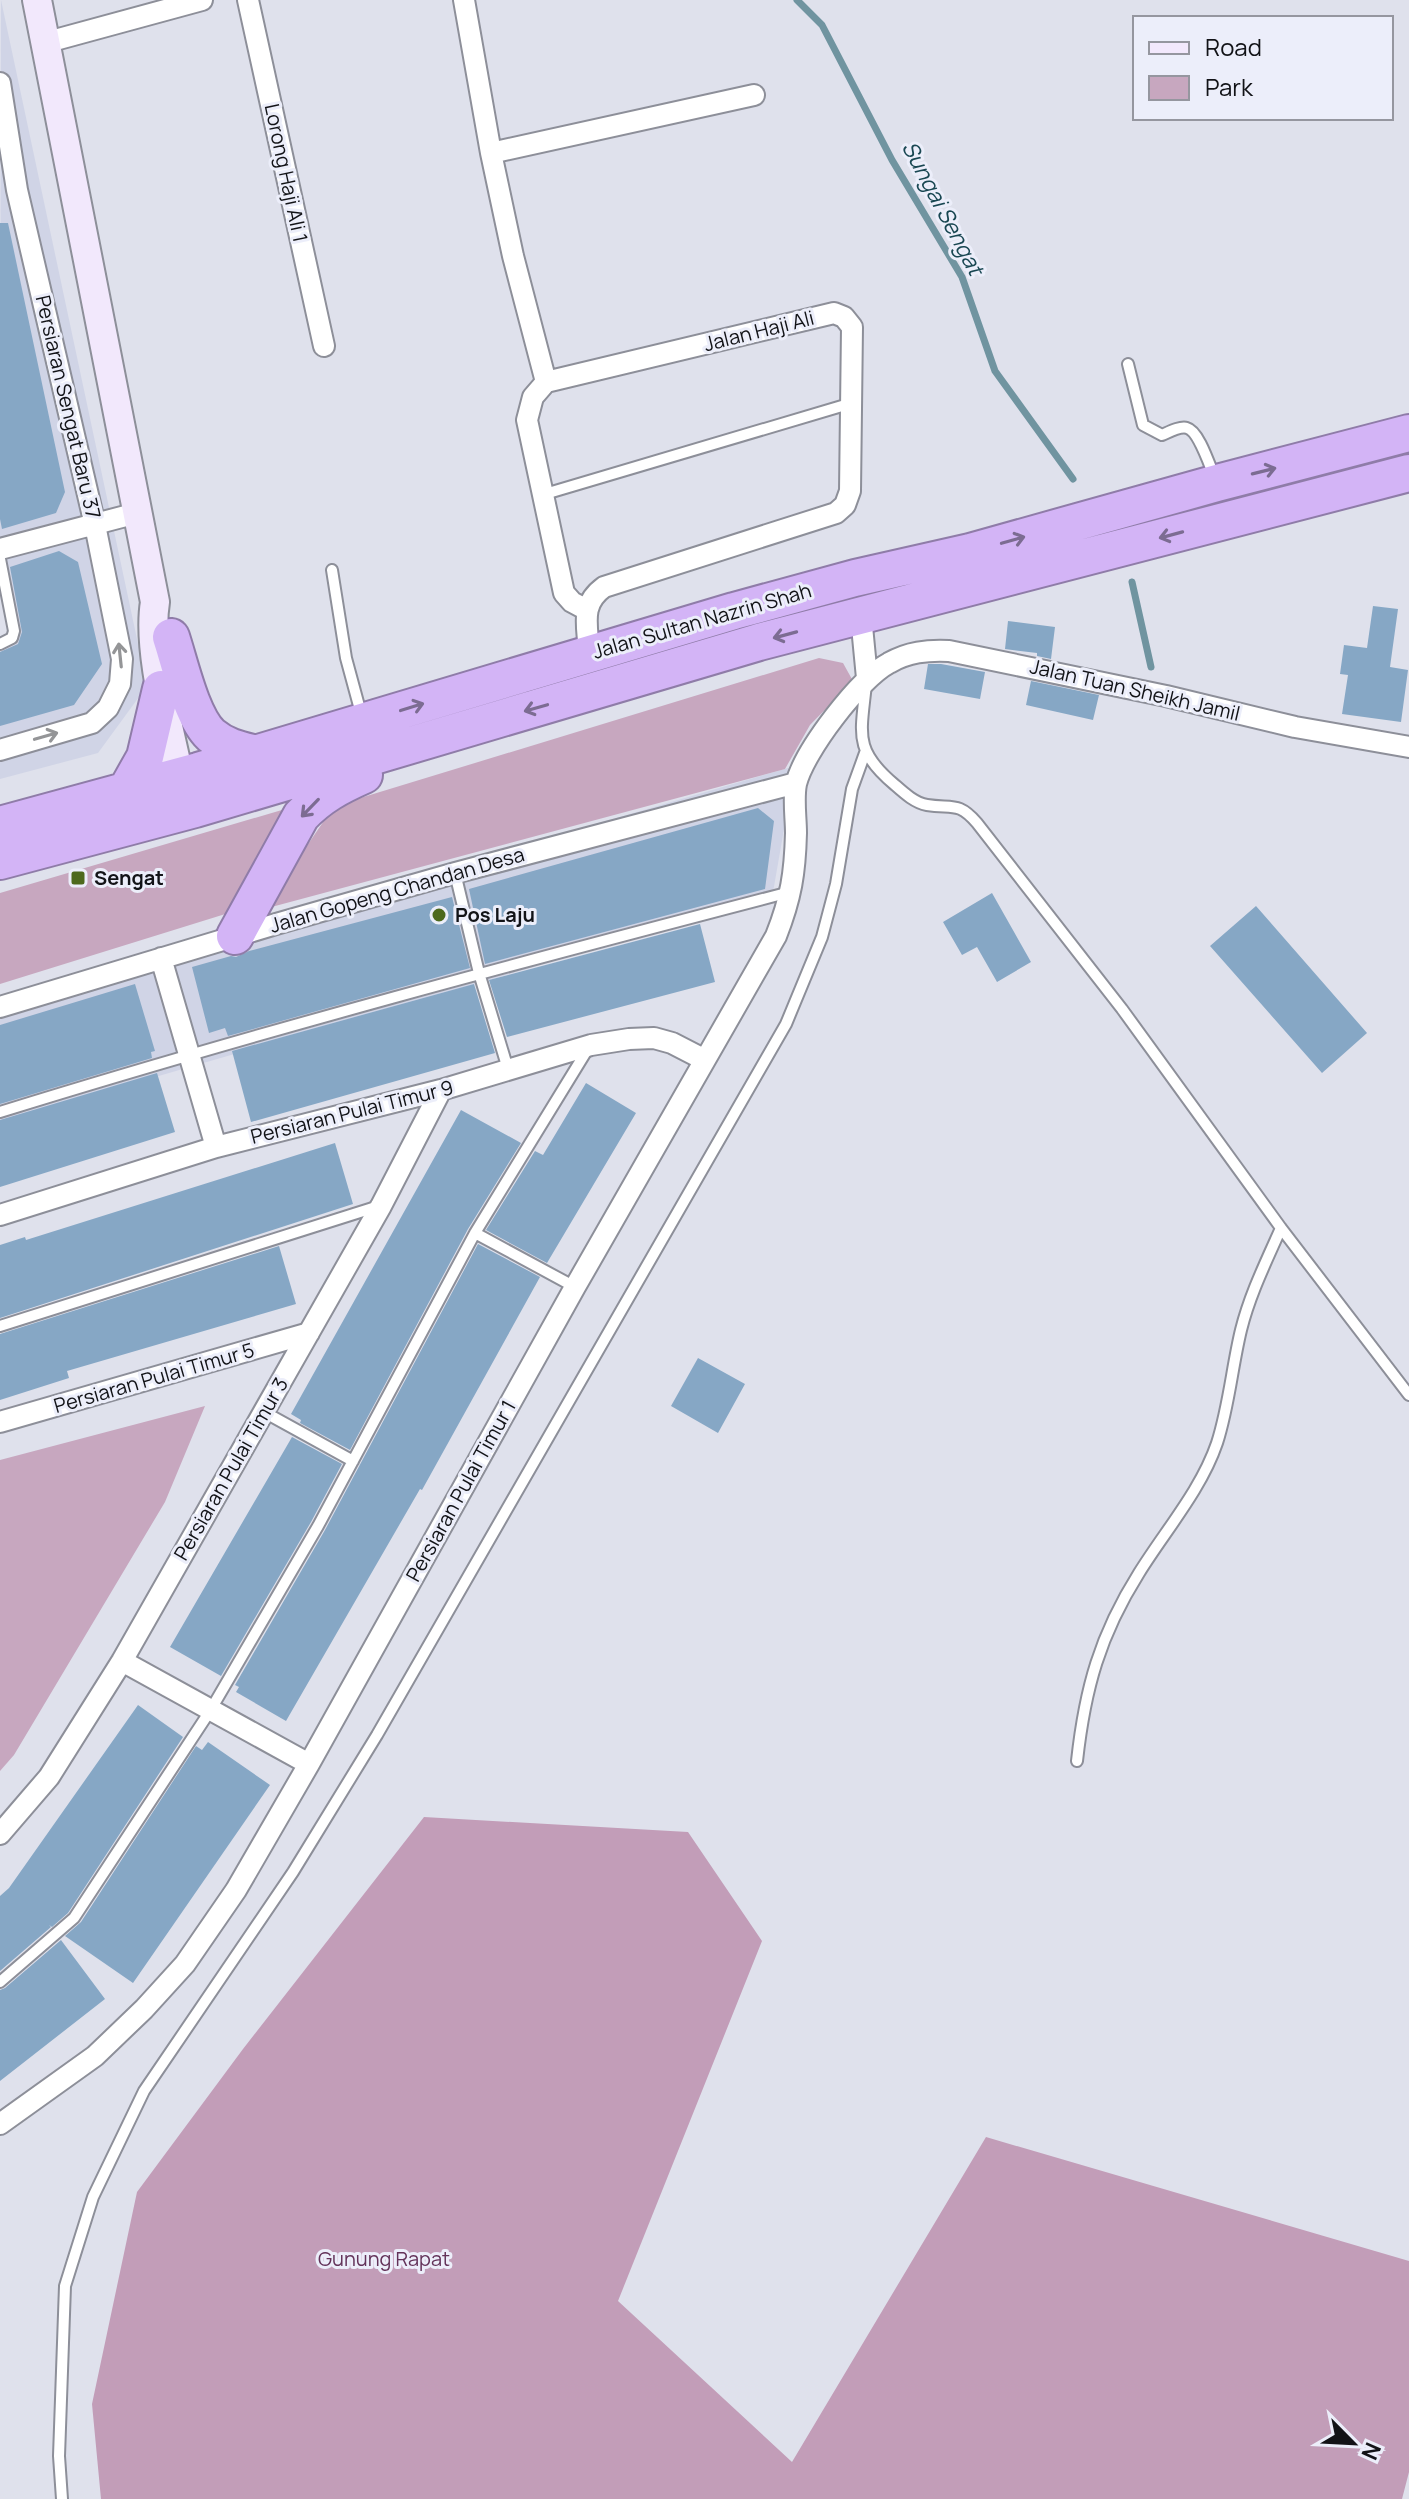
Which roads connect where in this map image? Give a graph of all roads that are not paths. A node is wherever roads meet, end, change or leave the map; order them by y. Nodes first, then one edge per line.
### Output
1 (37, 0) edge
2 (202, 0) edge
3 (248, 0) edge
4 (464, 0) edge
5 (44, 43) junction
6 (0, 83) edge
7 (754, 95) dead end
8 (491, 153) junction
9 (9, 192) edge
10 (324, 346) dead end
11 (1128, 364) dead end
12 (546, 382) junction
13 (852, 403) junction
14 (1409, 433) edge
15 (1409, 473) edge
16 (1217, 483) junction
17 (545, 494) junction
18 (137, 513) junction
19 (95, 525) junction
20 (0, 549) edge
21 (970, 552) junction
22 (0, 559) edge
23 (332, 570) dead end
24 (155, 602) junction
25 (587, 610) junction
26 (734, 611) junction
27 (861, 616) junction
28 (171, 637) junction
29 (0, 644) edge
30 (589, 654) junction
31 (867, 678) junction
32 (161, 689) junction
33 (363, 722) junction
34 (424, 741) junction
35 (1409, 747) edge
36 (0, 750) edge
37 (865, 753) junction
38 (257, 754) junction
39 (189, 778) junction
40 (796, 783) junction
41 (127, 789) junction
42 (0, 825) edge
43 (0, 849) edge
44 (0, 861) edge
45 (455, 873) junction
46 (792, 891) junction
47 (235, 936) junction
48 (161, 958) junction
49 (479, 973) junction
50 (0, 1007) edge
51 (591, 1045) junction
52 (190, 1053) junction
53 (705, 1060) junction
54 (508, 1069) junction
55 (441, 1090) junction
56 (0, 1112) edge
57 (216, 1147) junction
58 (381, 1206) junction
59 (0, 1215) edge
60 (1281, 1228) junction
61 (475, 1233) junction
62 (575, 1287) junction
63 (0, 1326) edge
64 (309, 1333) junction
65 (1409, 1395) edge
66 (264, 1412) junction
67 (0, 1422) edge
68 (353, 1461) junction
69 (122, 1661) junction
70 (210, 1711) junction
71 (1077, 1761) dead end
72 (309, 1764) junction
73 (0, 1834) edge
74 (0, 1982) edge
75 (0, 2124) edge
76 (62, 2499) edge

1 - 5 street
2 - 5 street
3 - 10 street, Lorong Haji Ali 1
4 - 8 street
5 - 18 street
6 - 9 street, Persiaran Sengat Baru 37
7 - 8 street
8 - 12 street
9 - 19 street, Persiaran Sengat Baru 37
11 - 16 lane
12 - 13 street, Jalan Haji Ali
12 - 17 street
13 - 17 lane
13 - 25 street, Jalan Haji Ali
16 -> 14 highway, Jalan Sultan Nazrin Shah
15 -> 27 highway, Jalan Sultan Nazrin Shah
21 -> 16 highway, Jalan Sultan Nazrin Shah
17 - 25 street
18 - 19 street
18 - 24 street
19 - 20 street
36 -> 19 street, Persiaran Sengat Baru 37
21 - 26 highway, Jalan Sultan Nazrin Shah
21 - 27 highway
22 - 29 lane
23 - 33 lane
24 - 28 street
24 - 32 street
25 - 30 street
26 - 27 highway
26 - 30 highway, Jalan Sultan Nazrin Shah
27 - 31 street
27 -> 34 highway, Jalan Sultan Nazrin Shah
28 - 38 highway
28 - 39 street
33 -> 30 highway, Jalan Sultan Nazrin Shah
31 - 35 street, Jalan Tuan Sheikh Jamil
31 - 37 lane
31 - 40 street, Jalan Tuan Sheikh Jamil
32 - 39 street
32 - 41 highway
33 - 38 highway, Jalan Sultan Nazrin Shah
34 - 39 highway
34 - 44 highway, Jalan Sultan Nazrin Shah
34 -> 47 highway
37 - 60 lane
37 - 76 lane
38 - 39 highway, Jalan Sultan Nazrin Shah
39 - 41 highway, Jalan Sultan Nazrin Shah
39 - 43 highway
40 - 45 street, Jalan Gopeng Chandan Desa
40 - 46 street, Persiaran Pulai Timur 1
41 - 42 highway, Jalan Sultan Nazrin Shah
45 - 47 street, Jalan Gopeng Chandan Desa
45 - 49 lane
46 - 49 lane
46 - 53 street, Persiaran Pulai Timur 1
47 - 48 street, Jalan Gopeng Chandan Desa
48 - 50 street, Jalan Gopeng Chandan Desa
48 - 52 street
49 - 52 lane
49 - 54 lane
51 - 53 street, Persiaran Pulai Timur 9
51 - 54 street, Persiaran Pulai Timur 9
51 - 61 lane
52 - 56 lane
52 - 57 street
53 - 62 street, Persiaran Pulai Timur 1
54 - 55 street, Persiaran Pulai Timur 9
55 - 57 street, Persiaran Pulai Timur 9
55 - 58 street, Persiaran Pulai Timur 3
57 - 59 street, Persiaran Pulai Timur 9
58 - 63 lane
58 - 64 street, Persiaran Pulai Timur 3
60 - 65 lane
60 - 71 lane
61 - 62 lane
61 - 68 lane
62 - 72 street, Persiaran Pulai Timur 1
64 - 66 street, Persiaran Pulai Timur 3
64 - 67 street, Persiaran Pulai Timur 5
66 - 68 lane
66 - 69 street, Persiaran Pulai Timur 3
68 - 70 lane
69 - 70 street
69 - 73 street, Persiaran Pulai Timur 3
70 - 72 street
70 - 74 lane
72 - 75 street, Persiaran Pulai Timur 1

